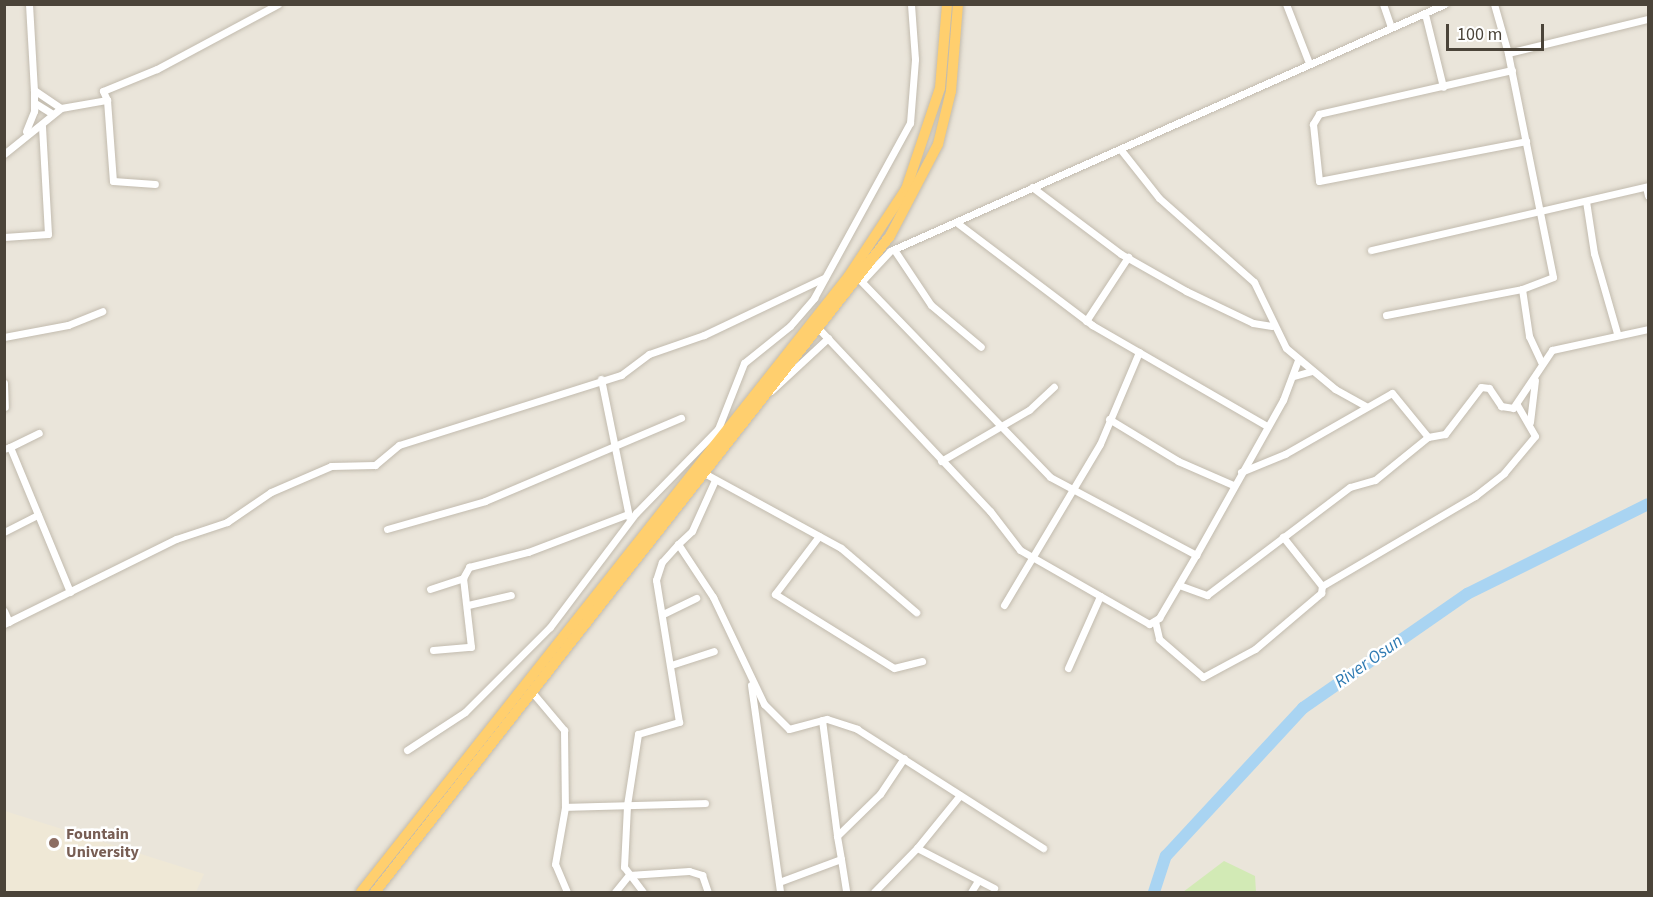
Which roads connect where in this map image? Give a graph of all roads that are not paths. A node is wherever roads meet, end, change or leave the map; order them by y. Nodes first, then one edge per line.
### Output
1 (29, 4) edge
2 (278, 4) edge
3 (911, 4) edge
4 (947, 4) edge
5 (958, 4) edge
6 (1286, 4) edge
7 (1383, 4) edge
8 (1445, 4) edge
9 (1494, 4) edge
10 (1425, 14) junction
11 (1648, 19) edge
12 (1391, 27) junction
13 (1508, 53) junction
14 (1309, 63) junction
15 (1512, 70) junction
16 (1443, 87) junction
17 (34, 90) junction
18 (107, 100) junction
19 (35, 103) junction
20 (61, 108) junction
21 (51, 113) junction
22 (42, 125) junction
23 (26, 131) junction
24 (1526, 141) junction
25 (1121, 150) junction
26 (4, 154) edge
27 (155, 184) dead end
28 (1032, 187) junction
29 (1647, 187) edge
30 (1648, 196) edge
31 (1586, 201) junction
32 (1541, 209) junction
33 (956, 222) junction
34 (4, 237) edge
35 (1371, 250) dead end
36 (895, 251) junction
37 (1128, 257) junction
38 (824, 278) junction
39 (860, 280) junction
40 (1522, 289) junction
41 (102, 311) dead end
42 (1386, 315) dead end
43 (1086, 321) junction
44 (1272, 326) junction
45 (819, 329) junction
46 (1648, 329) edge
47 (1617, 333) junction
48 (4, 337) edge
49 (828, 338) junction
50 (981, 347) dead end
51 (1139, 352) junction
52 (1298, 360) junction
53 (1541, 362) junction
54 (1312, 371) junction
55 (1294, 376) junction
56 (1535, 376) junction
57 (601, 378) junction
58 (4, 383) edge
59 (1054, 387) dead end
60 (769, 392) junction
61 (1533, 399) junction
62 (1517, 405) junction
63 (1366, 406) junction
64 (5, 407) edge
65 (1524, 412) junction
66 (681, 418) dead end
67 (1109, 419) junction
68 (1530, 422) junction
69 (1267, 426) junction
70 (1003, 427) junction
71 (39, 433) dead end
72 (1428, 437) junction
73 (7, 448) edge
74 (613, 448) junction
75 (685, 461) junction
76 (941, 461) junction
77 (700, 470) junction
78 (1241, 472) junction
79 (716, 480) junction
80 (1233, 485) junction
81 (1072, 489) junction
82 (38, 515) junction
83 (629, 518) junction
84 (387, 529) dead end
85 (4, 532) edge
86 (819, 536) junction
87 (1283, 537) junction
88 (678, 544) junction
89 (1196, 555) junction
90 (1032, 560) junction
91 (463, 578) junction
92 (1179, 585) junction
93 (1322, 586) junction
94 (430, 589) dead end
95 (70, 592) junction
96 (511, 595) dead end
97 (1100, 596) junction
98 (696, 598) dead end
99 (468, 605) junction
100 (1004, 605) dead end
101 (4, 611) edge
102 (916, 612) dead end
103 (663, 614) junction
104 (1155, 621) junction
105 (7, 623) edge
106 (433, 650) dead end
107 (714, 651) dead end
108 (922, 661) dead end
109 (671, 665) junction
110 (1068, 668) dead end
111 (750, 680) junction
112 (532, 692) junction
113 (764, 704) junction
114 (754, 706) junction
115 (822, 720) junction
116 (407, 750) dead end
117 (903, 758) junction
118 (960, 795) junction
119 (705, 803) dead end
120 (627, 805) junction
121 (565, 807) junction
122 (837, 836) junction
123 (916, 848) junction
124 (1043, 848) dead end
125 (841, 859) junction
126 (629, 875) junction
127 (978, 881) junction
128 (779, 882) junction
129 (994, 888) dead end
130 (847, 891) edge
131 (361, 892) edge
132 (375, 892) edge
133 (567, 892) edge
134 (615, 892) edge
135 (643, 892) edge
136 (708, 892) edge
137 (780, 892) edge
138 (874, 892) edge
139 (971, 892) edge

1 - 17 street
2 - 18 street
3 - 38 street
4 - 77 highway
5 - 39 highway
6 - 14 street
7 - 12 street
8 - 10 street
9 - 13 street
10 - 12 street
10 - 16 street
11 - 13 street
12 - 14 street
13 - 15 street
14 - 25 street
15 - 16 street
15 - 24 street
16 - 24 street
17 - 19 street
17 - 20 street
18 - 20 street
18 - 27 street
19 - 21 street
19 - 23 street
20 - 21 street
21 - 22 street
22 - 23 street
22 - 34 street
23 - 26 street
24 - 32 street
25 - 28 street
25 - 44 street
28 - 33 street
28 - 37 street
29 - 30 street
29 - 31 street
31 - 32 street
31 - 47 street
32 - 35 street
32 - 40 street
33 - 36 street
33 - 43 street
36 - 39 street
36 - 50 street
37 - 43 street
37 - 44 street
38 - 57 street
38 - 75 street
39 - 45 highway
39 - 70 street
40 - 42 street
40 - 53 street
41 - 48 street
43 - 51 street
44 - 52 street
45 - 49 street
45 - 60 highway
46 - 47 street
47 - 53 street
49 - 60 street
49 - 76 street
51 - 67 street
51 - 69 street
52 - 54 street
52 - 55 street
53 - 56 street
54 - 55 street
54 - 63 street
55 - 69 street
56 - 61 street
56 - 62 street
57 - 74 street
57 - 95 street
58 - 64 street
59 - 70 street
60 - 77 highway
61 - 65 street
61 - 68 street
62 - 65 street
62 - 72 street
63 - 72 street
63 - 78 street
65 - 68 street
66 - 74 street
67 - 80 street
67 - 81 street
68 - 93 street
69 - 78 street
70 - 76 street
70 - 81 street
71 - 73 street
72 - 87 street
73 - 82 street
74 - 83 street
74 - 84 street
75 - 77 street
75 - 83 street
76 - 90 street
77 - 79 street
77 - 112 highway
77 - 131 highway
78 - 80 street
79 - 86 street
79 - 88 street
80 - 89 street
81 - 89 street
81 - 90 street
82 - 85 street
82 - 95 street
83 - 91 street
83 - 116 street
86 - 102 street
86 - 108 street
87 - 92 street
87 - 93 street
88 - 103 street
88 - 111 street
89 - 92 street
90 - 97 street
90 - 100 street
91 - 94 street
91 - 99 street
92 - 104 street
93 - 104 street
95 - 105 street
96 - 99 street
97 - 104 street
97 - 110 street
98 - 103 street
99 - 106 street
101 - 105 street
103 - 109 street
107 - 109 street
109 - 120 street
111 - 113 street
111 - 114 street
112 - 121 street
112 - 132 highway
113 - 114 street
113 - 115 street
114 - 128 street
115 - 117 street
115 - 122 street
117 - 118 street
117 - 122 street
118 - 123 street
118 - 124 street
119 - 120 street
120 - 121 street
120 - 126 street
121 - 133 street
122 - 125 street
123 - 127 street
123 - 138 street
125 - 128 street
125 - 130 street
126 - 134 street
126 - 135 street
126 - 136 street
127 - 129 street
127 - 139 street
128 - 137 street

